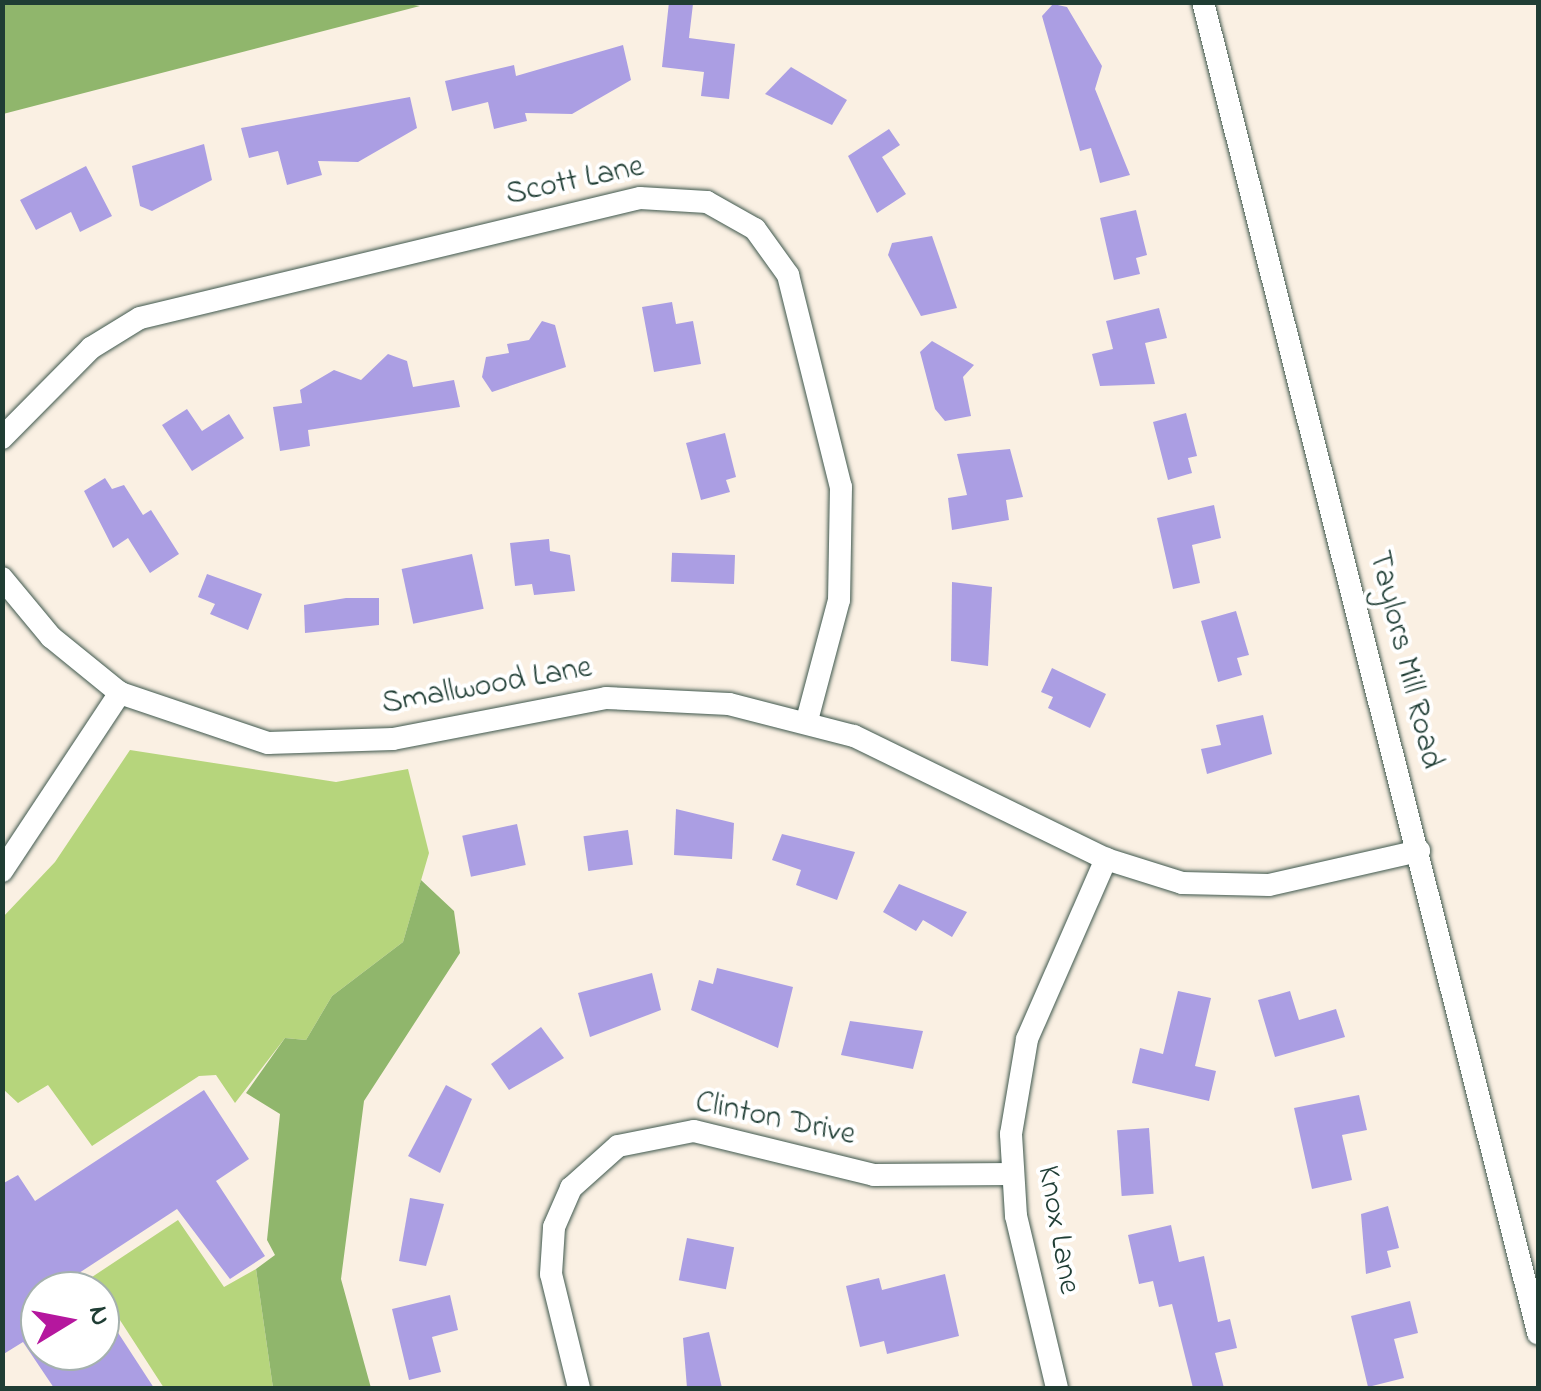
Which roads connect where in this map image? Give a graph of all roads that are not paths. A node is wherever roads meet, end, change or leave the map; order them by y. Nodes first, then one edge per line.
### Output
1 (1203, 2) edge
2 (2, 438) edge
3 (2, 578) edge
4 (120, 693) junction
5 (807, 720) junction
6 (1419, 851) junction
7 (1106, 859) junction
8 (2, 870) edge
9 (1012, 1174) junction
10 (1538, 1333) edge
11 (578, 1388) edge
12 (1057, 1388) edge

1 - 6 street, Taylors Mill Road
2 - 5 street, Scott Lane
3 - 4 street, Smallwood Lane
4 - 5 street, Smallwood Lane
4 - 8 street
5 - 7 street, Smallwood Lane
6 - 7 street, Smallwood Lane
6 - 10 street, Taylors Mill Road
7 - 9 street, Knox Lane
9 - 11 street, Clinton Drive
9 - 12 street, Knox Lane

